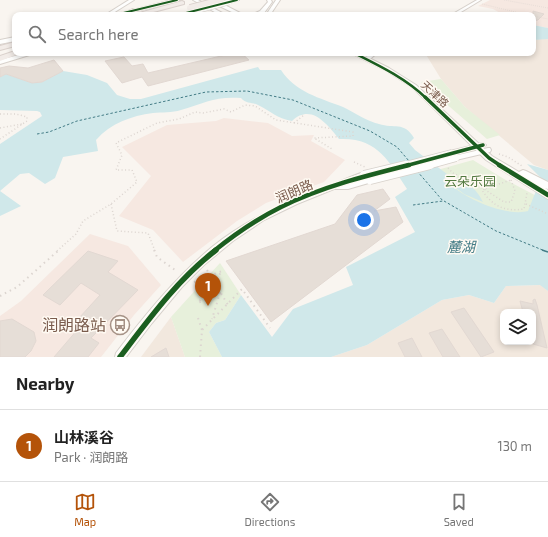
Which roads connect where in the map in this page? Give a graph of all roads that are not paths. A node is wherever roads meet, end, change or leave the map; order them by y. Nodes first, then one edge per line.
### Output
1 (132, 0) edge
2 (139, 0) edge
3 (196, 0) edge
4 (202, 0) edge
5 (210, 0) edge
6 (222, 0) edge
7 (237, 0) edge
8 (269, 0) edge
9 (278, 0) edge
10 (479, 0) edge
11 (181, 1) edge
12 (146, 8) junction
13 (192, 9) junction
14 (112, 12) edge
15 (136, 12) edge
16 (138, 12) edge
17 (178, 12) edge
18 (185, 12) edge
19 (208, 12) edge
20 (218, 12) edge
21 (227, 12) edge
22 (236, 12) edge
23 (262, 12) edge
24 (270, 12) edge
25 (458, 12) edge
26 (12, 40) edge
27 (0, 42) edge
28 (12, 45) edge
29 (0, 47) edge
30 (12, 54) edge
31 (17, 56) edge
32 (371, 56) edge
33 (0, 59) edge
34 (482, 148) junction
35 (548, 186) edge
36 (548, 195) edge
37 (120, 357) edge

1 - 14 street
2 - 12 street
3 - 11 highway
3 - 20 street
4 - 21 street
5 - 22 street
6 - 13 highway, bridge
7 - 13 street, bridge
8 - 23 street
9 - 24 street
10 - 25 street
11 - 12 street
11 - 16 highway
11 - 19 street
12 - 15 street
13 - 17 highway
13 - 18 street
26 - 27 street
28 - 29 highway
30 - 33 highway
31 - 33 street
32 - 34 street, 天津路
34 - 35 street
34 - 36 street
34 - 37 street, 润朗路, bridge

